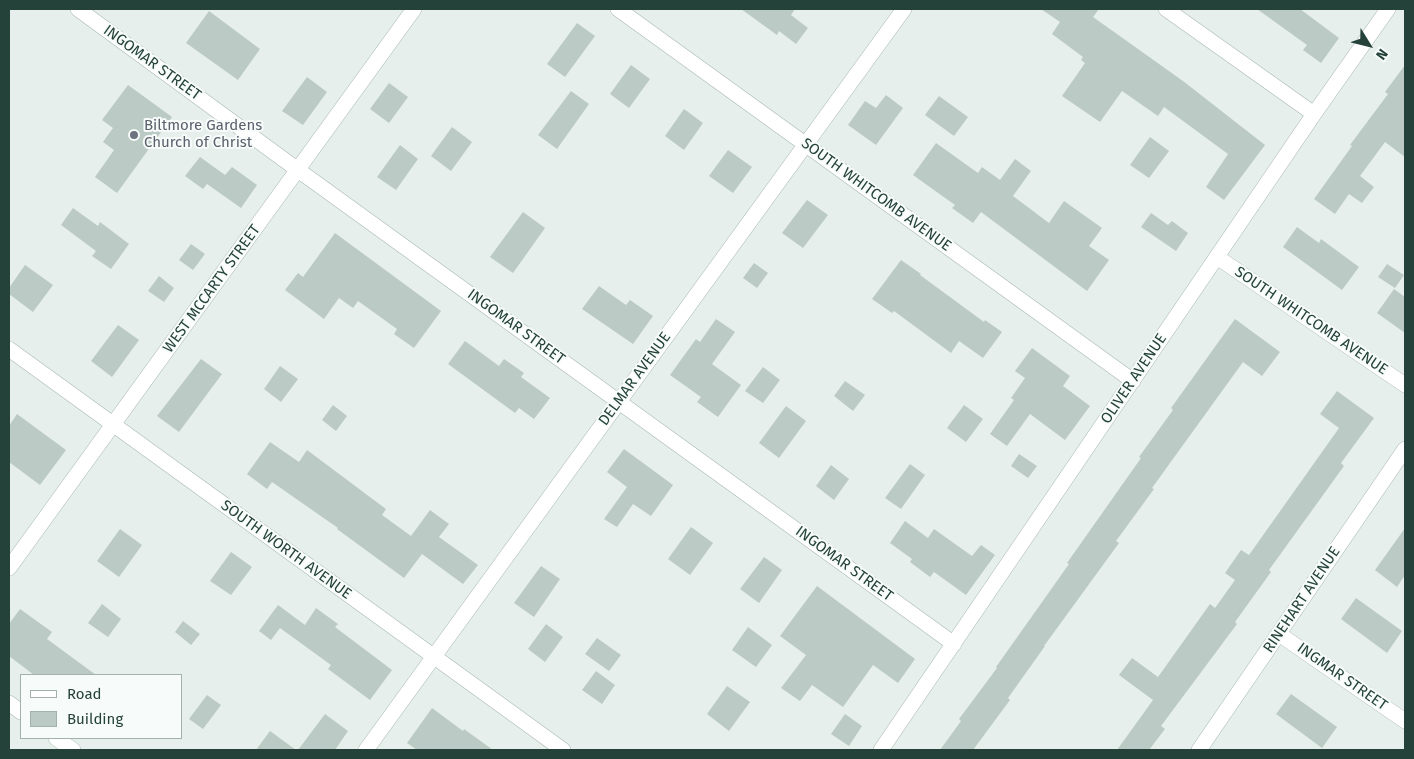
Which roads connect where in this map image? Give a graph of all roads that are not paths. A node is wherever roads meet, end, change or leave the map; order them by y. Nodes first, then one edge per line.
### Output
1 (78, 9) edge
2 (414, 9) edge
3 (618, 9) edge
4 (904, 9) edge
5 (1166, 9) edge
6 (1388, 9) edge
7 (1314, 114) junction
8 (806, 144) junction
9 (298, 170) junction
10 (1217, 257) junction
11 (9, 349) edge
12 (1133, 381) junction
13 (1405, 386) edge
14 (618, 402) junction
15 (113, 425) junction
16 (1405, 449) edge
17 (9, 568) edge
18 (1279, 634) junction
19 (954, 644) junction
20 (434, 657) junction
21 (9, 703) edge
22 (20, 711) edge
23 (1405, 721) edge
24 (57, 739) edge
25 (73, 750) edge
26 (366, 750) edge
27 (563, 750) edge
28 (881, 750) edge
29 (1199, 750) edge

1 - 9 street, INGOMAR STREET
2 - 9 street, WEST MCCARTY STREET
3 - 8 street, SOUTH WHITCOMB AVENUE
4 - 8 street, DELMAR AVENUE
5 - 7 street
6 - 7 street, OLIVER AVENUE
7 - 10 street, OLIVER AVENUE
8 - 12 street, SOUTH WHITCOMB AVENUE
8 - 14 street, DELMAR AVENUE
9 - 14 street, INGOMAR STREET
9 - 15 street, WEST MCCARTY STREET
10 - 12 street, OLIVER AVENUE
10 - 13 street, SOUTH WHITCOMB AVENUE
11 - 15 street, SOUTH WORTH AVENUE
12 - 19 street, OLIVER AVENUE
14 - 19 street, INGOMAR STREET
14 - 20 street, DELMAR AVENUE
15 - 17 street, WEST MCCARTY STREET
15 - 20 street, SOUTH WORTH AVENUE
16 - 18 street, RINEHART AVENUE
18 - 23 street, INGMAR STREET
18 - 29 street, RINEHART AVENUE
19 - 28 street, OLIVER AVENUE
20 - 26 street, DELMAR AVENUE
20 - 27 street, SOUTH WORTH AVENUE
21 - 22 street
24 - 25 street

